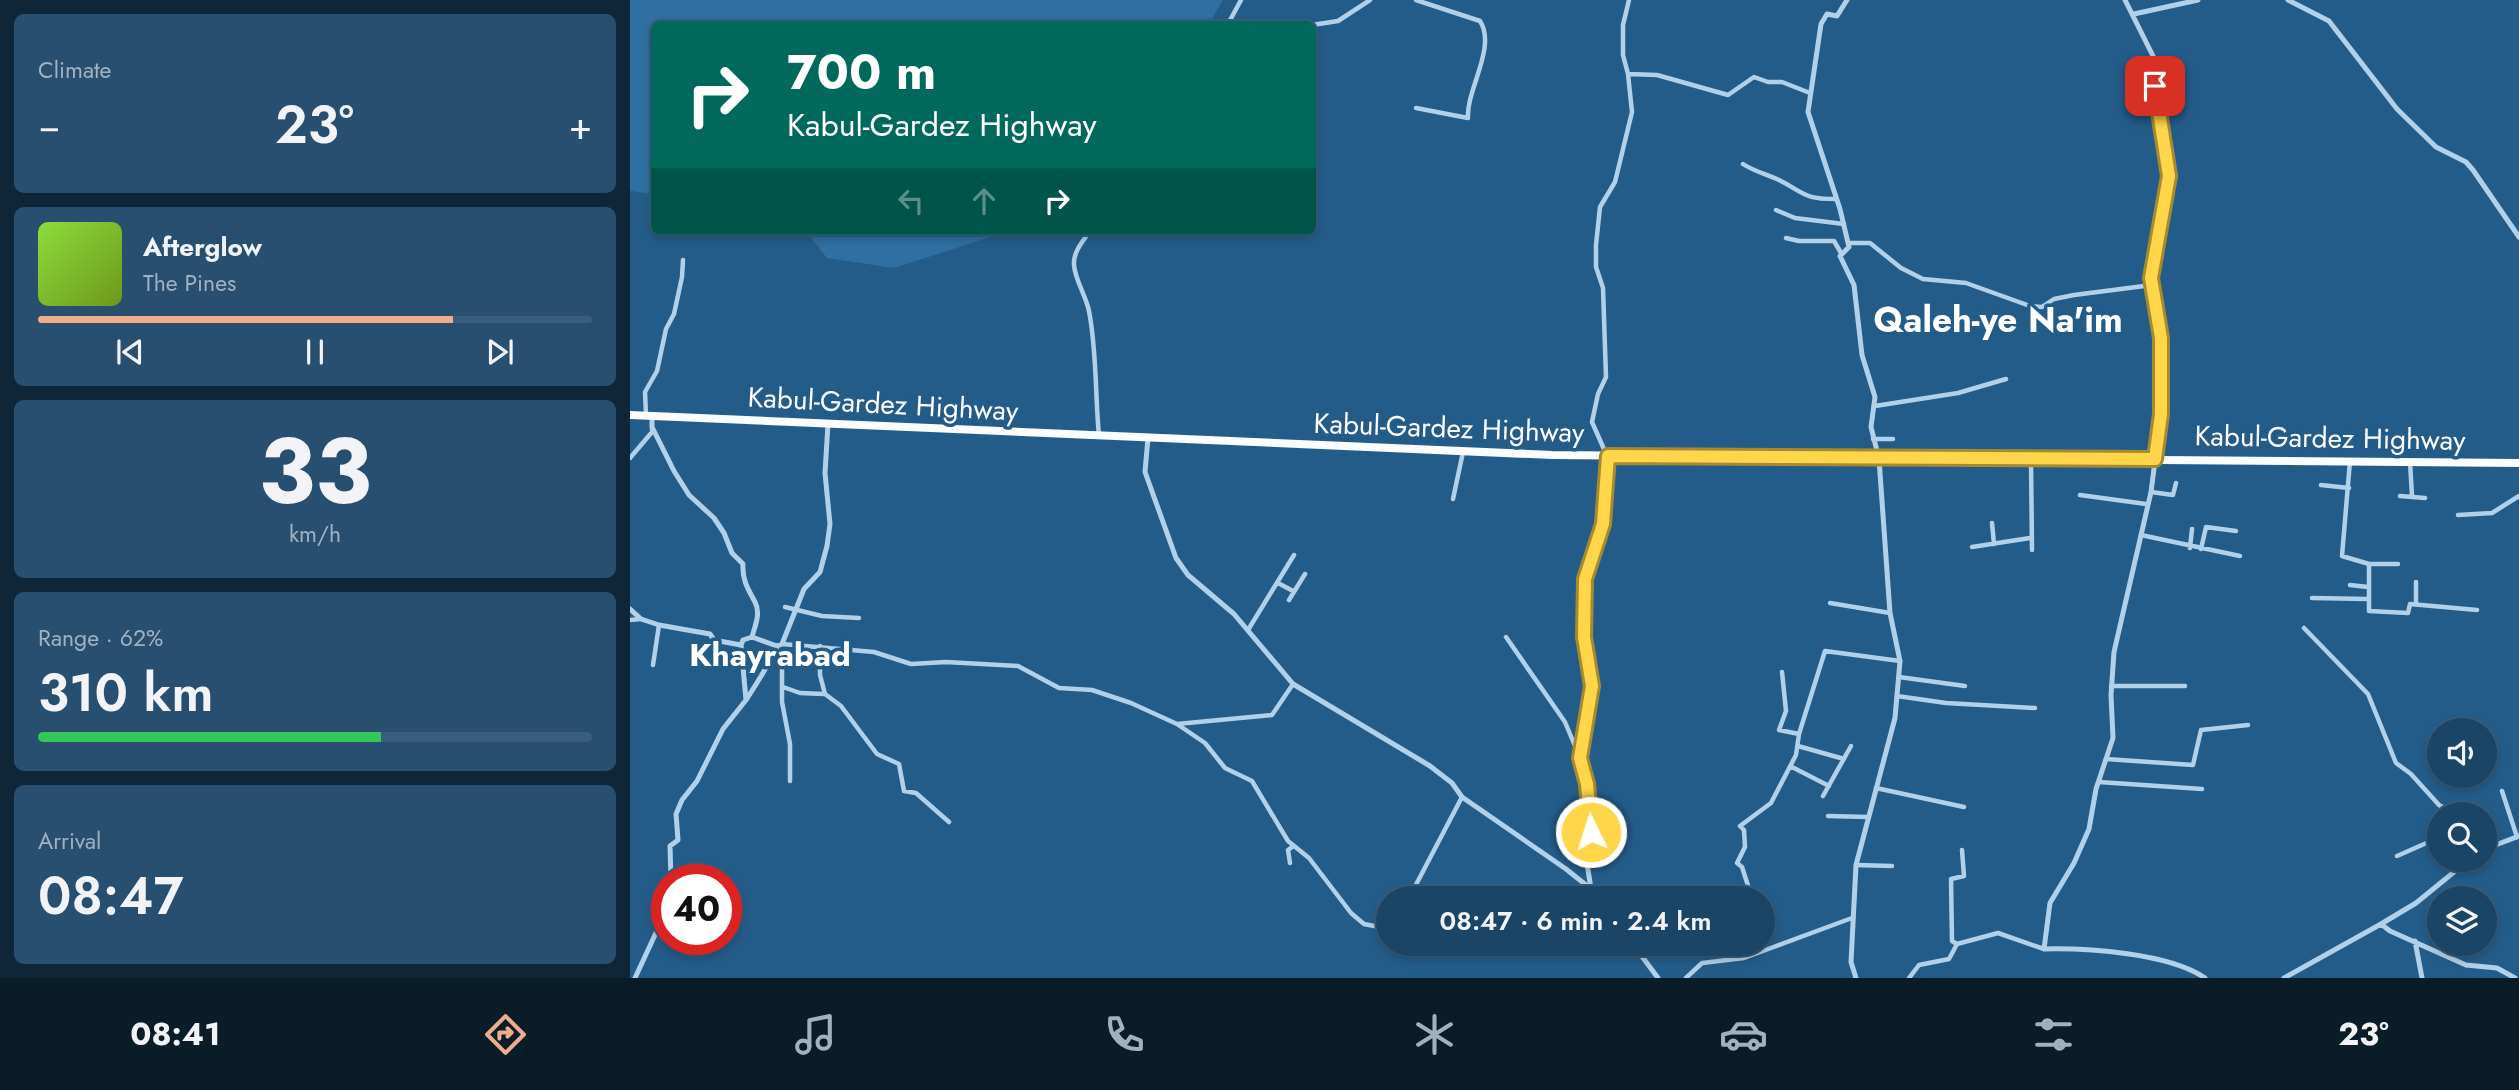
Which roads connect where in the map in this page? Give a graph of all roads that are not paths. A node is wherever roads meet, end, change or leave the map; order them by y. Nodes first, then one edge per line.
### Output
1 (1241, 0) edge
2 (1370, 0) edge
3 (1416, 0) edge
4 (1629, 0) edge
5 (1847, 0) edge
6 (2125, 0) edge
7 (2199, 0) edge
8 (2288, 0) edge
9 (2134, 14) junction
10 (1230, 21) edge
11 (1316, 24) edge
12 (1628, 74) junction
13 (1810, 93) junction
14 (1416, 108) dead end
15 (1743, 164) dead end
16 (1835, 199) junction
17 (1776, 210) dead end
18 (1844, 224) junction
19 (1087, 235) edge
20 (2519, 237) edge
21 (1786, 238) dead end
22 (1848, 243) junction
23 (1841, 253) junction
24 (683, 260) dead end
25 (2152, 285) junction
26 (2006, 379) dead end
27 (1875, 406) junction
28 (630, 415) edge
29 (649, 416) junction
30 (828, 424) junction
31 (652, 427) junction
32 (1099, 436) junction
33 (1148, 438) junction
34 (1872, 439) junction
35 (1894, 439) dead end
36 (1463, 452) junction
37 (1608, 456) junction
38 (630, 458) edge
39 (1879, 459) junction
40 (2155, 459) junction
41 (2031, 460) junction
42 (2350, 460) junction
43 (2410, 461) junction
44 (2519, 463) edge
45 (2176, 483) dead end
46 (2321, 485) dead end
47 (2349, 488) junction
48 (2151, 492) junction
49 (2080, 495) dead end
50 (2400, 496) dead end
51 (2412, 496) junction
52 (2519, 496) edge
53 (2426, 498) dead end
54 (1453, 499) dead end
55 (2146, 504) junction
56 (2458, 515) dead end
57 (1992, 523) dead end
58 (2192, 529) dead end
59 (2236, 531) dead end
60 (2140, 535) junction
61 (2030, 538) junction
62 (1994, 544) junction
63 (1972, 547) dead end
64 (2190, 548) junction
65 (2032, 550) dead end
66 (2201, 550) junction
67 (1294, 555) dead end
68 (2240, 556) dead end
69 (2370, 564) junction
70 (2398, 564) dead end
71 (1305, 574) dead end
72 (2416, 582) dead end
73 (1278, 583) junction
74 (2350, 585) dead end
75 (2368, 587) junction
76 (1293, 591) junction
77 (2312, 598) dead end
78 (2368, 599) junction
79 (1289, 600) dead end
80 (1830, 603) dead end
81 (2416, 604) junction
82 (785, 607) dead end
83 (630, 609) edge
84 (797, 610) junction
85 (2477, 610) dead end
86 (1891, 613) junction
87 (859, 618) dead end
88 (641, 619) junction
89 (630, 620) edge
90 (659, 625) junction
91 (2304, 628) dead end
92 (1248, 630) junction
93 (752, 637) junction
94 (1506, 637) dead end
95 (741, 645) junction
96 (779, 645) junction
97 (820, 646) junction
98 (776, 654) junction
99 (1900, 661) junction
100 (653, 665) dead end
101 (1782, 672) dead end
102 (1899, 677) junction
103 (1293, 684) junction
104 (1965, 686) dead end
105 (2111, 686) junction
106 (2185, 686) dead end
107 (783, 687) junction
108 (825, 694) junction
109 (1897, 696) junction
110 (746, 700) junction
111 (2035, 708) dead end
112 (1177, 724) junction
113 (2248, 726) dead end
114 (1799, 734) junction
115 (1798, 746) junction
116 (1851, 746) dead end
117 (1580, 758) junction
118 (1844, 759) junction
119 (2106, 760) junction
120 (1790, 766) junction
121 (790, 781) dead end
122 (2099, 782) junction
123 (1829, 786) junction
124 (1876, 788) junction
125 (2202, 789) dead end
126 (2502, 791) dead end
127 (1823, 796) dead end
128 (1462, 797) junction
129 (2436, 802) edge
130 (1964, 807) dead end
131 (1828, 816) dead end
132 (1868, 817) junction
133 (949, 822) dead end
134 (2518, 837) edge
135 (2427, 843) edge
136 (2497, 845) edge
137 (1296, 849) junction
138 (1962, 850) dead end
139 (2397, 856) dead end
140 (1290, 863) dead end
141 (671, 864) edge
142 (1856, 864) junction
143 (1892, 866) dead end
144 (2454, 872) edge
145 (1415, 886) edge
146 (1587, 886) edge
147 (1591, 886) edge
148 (1748, 886) edge
149 (1852, 918) junction
150 (2381, 924) junction
151 (1376, 926) edge
152 (2414, 941) junction
153 (651, 944) edge
154 (1957, 944) junction
155 (1775, 945) edge
156 (2044, 948) junction
157 (1642, 956) edge
158 (1748, 956) edge
159 (635, 978) edge
160 (1658, 978) edge
161 (1685, 978) edge
162 (1856, 978) edge
163 (1909, 978) edge
164 (2205, 978) edge
165 (2284, 978) edge
166 (2422, 978) edge
167 (2515, 978) edge

1 - 10 street
2 - 11 street
3 - 14 street
4 - 12 street
5 - 13 street
6 - 9 street
7 - 9 street
8 - 20 street
9 - 25 street
12 - 13 street
12 - 37 street
13 - 16 street
15 - 16 street
16 - 18 street
17 - 18 street
18 - 22 street
19 - 32 street
21 - 23 street
22 - 23 street
22 - 25 street
23 - 27 street
24 - 29 street
25 - 40 street
26 - 27 street
27 - 34 street
28 - 29 highway, Kabul-Gardez Highway
29 - 30 highway, Kabul-Gardez Highway
29 - 31 street
30 - 32 highway, Kabul-Gardez Highway
30 - 84 street
31 - 38 street
31 - 93 street
32 - 33 highway, Kabul-Gardez Highway
33 - 36 highway, Kabul-Gardez Highway
33 - 92 street
34 - 35 street
34 - 39 street
36 - 37 highway, Kabul-Gardez Highway
36 - 54 street
37 - 39 highway, Kabul-Gardez Highway
37 - 117 street
39 - 41 highway, Kabul-Gardez Highway
39 - 86 street
40 - 41 highway, Kabul-Gardez Highway
40 - 42 highway, Kabul-Gardez Highway
40 - 48 street
41 - 61 street
42 - 43 highway, Kabul-Gardez Highway
42 - 47 street
43 - 44 highway, Kabul-Gardez Highway
43 - 51 street
45 - 48 street
46 - 47 street
47 - 69 street
48 - 55 street
49 - 55 street
50 - 51 street
51 - 53 street
52 - 56 street
55 - 60 street
57 - 62 street
58 - 64 street
59 - 66 street
60 - 64 street
60 - 105 street
61 - 62 street
61 - 65 street
62 - 63 street
64 - 66 street
66 - 68 street
67 - 73 street
69 - 70 street
69 - 75 street
71 - 76 street
72 - 81 street
73 - 76 street
73 - 92 street
74 - 75 street
75 - 78 street
76 - 79 street
77 - 78 street
78 - 81 street
80 - 86 street
81 - 85 street
82 - 84 street
83 - 88 street
84 - 87 street
84 - 96 street
86 - 99 street
88 - 89 street
88 - 90 street
90 - 95 street
90 - 100 street
91 - 129 street
92 - 103 street
93 - 95 street
93 - 96 street
94 - 117 street
95 - 110 street
96 - 97 street
96 - 98 street
97 - 108 street
97 - 112 street
98 - 107 street
98 - 110 street
99 - 102 street
99 - 114 street
101 - 114 street
102 - 104 street
102 - 109 street
103 - 112 street
103 - 128 street
105 - 106 street
105 - 119 street
107 - 108 street
107 - 121 street
108 - 133 street
109 - 111 street
109 - 124 street
110 - 141 street
112 - 137 street
113 - 119 street
114 - 115 street
115 - 118 street
115 - 120 street
116 - 118 street
117 - 147 street
118 - 123 street
119 - 122 street
120 - 123 street
120 - 148 street
122 - 125 street
122 - 156 street
123 - 127 street
124 - 130 street
124 - 132 street
126 - 134 street
128 - 145 street
128 - 146 street
131 - 132 street
132 - 142 street
134 - 136 street
135 - 139 street
137 - 140 street
137 - 151 street
138 - 154 street
142 - 143 street
142 - 149 street
144 - 150 street
149 - 155 street
149 - 162 street
150 - 152 street
150 - 165 street
152 - 166 street
152 - 167 street
153 - 159 street
154 - 156 street
154 - 163 street
156 - 164 street
157 - 160 street
158 - 161 street

